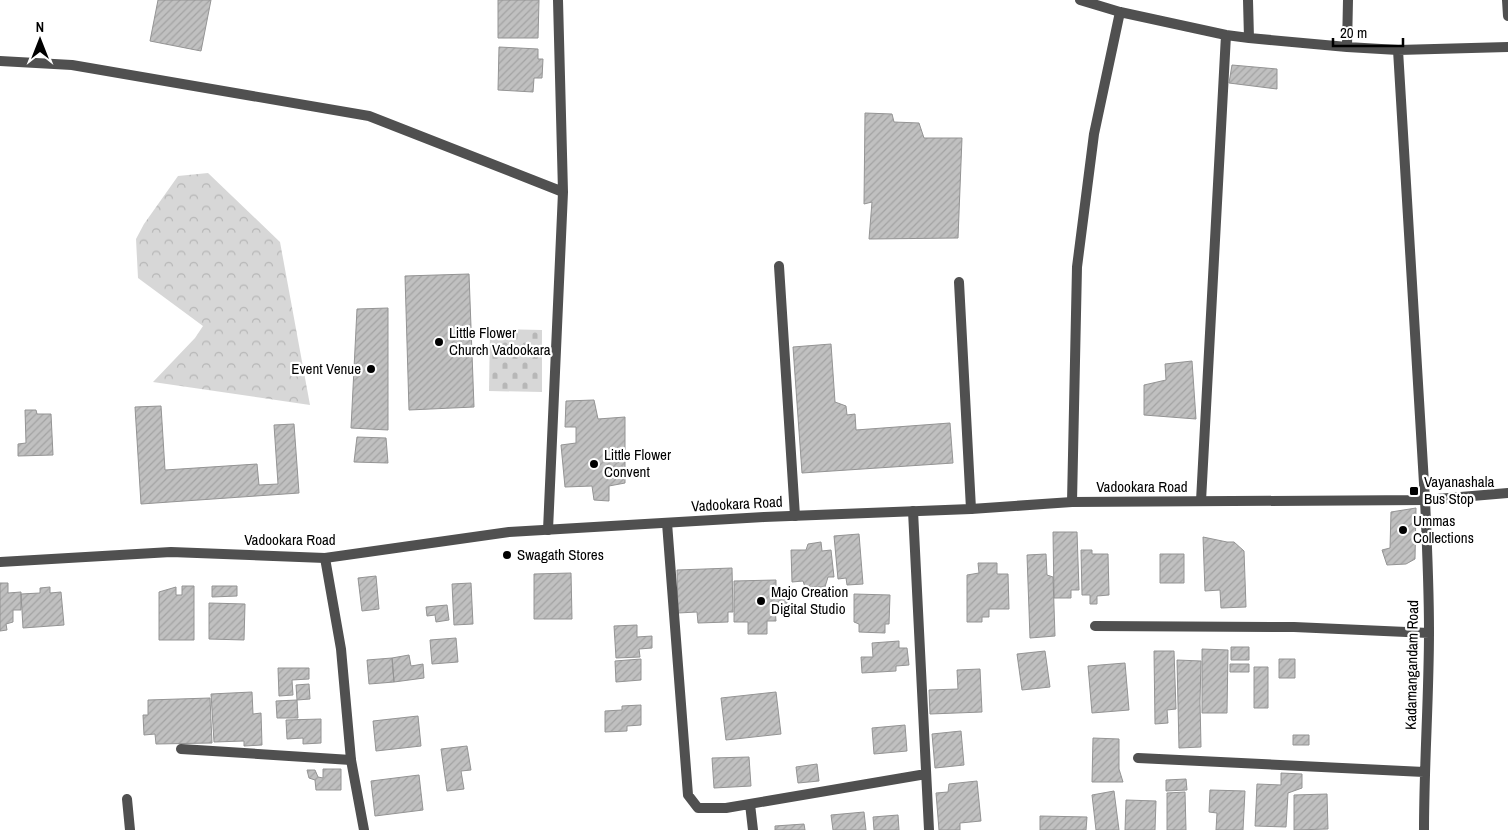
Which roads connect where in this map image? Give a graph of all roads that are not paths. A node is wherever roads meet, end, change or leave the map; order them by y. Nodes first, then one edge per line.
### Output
1 (558, 0) edge
2 (1080, 0) edge
3 (1248, 0) edge
4 (1348, 0) edge
5 (1507, 0) edge
6 (1120, 12) junction
7 (1508, 16) edge
8 (1226, 35) junction
9 (1248, 38) junction
10 (1347, 47) junction
11 (1508, 47) edge
12 (1398, 50) junction
13 (0, 61) edge
14 (563, 192) junction
15 (779, 266) dead end
16 (959, 282) dead end
17 (1508, 493) edge
18 (1425, 500) junction
19 (1201, 501) junction
20 (1072, 502) junction
21 (971, 509) junction
22 (913, 511) junction
23 (795, 516) junction
24 (667, 523) junction
25 (548, 530) junction
26 (325, 558) junction
27 (0, 562) edge
28 (1096, 626) dead end
29 (1429, 632) junction
30 (181, 749) dead end
31 (1138, 758) dead end
32 (351, 760) junction
33 (1424, 772) junction
34 (926, 774) junction
35 (127, 799) dead end
36 (750, 804) junction
37 (130, 830) edge
38 (364, 830) edge
39 (753, 830) edge
40 (929, 830) edge
41 (1424, 830) edge

1 - 14 street
2 - 6 street
3 - 9 street
4 - 10 street
5 - 7 street
6 - 8 street
6 - 20 street
8 - 9 street
8 - 19 street
9 - 10 street
10 - 12 street
11 - 12 street
12 - 18 street, Kadamangandam Road
13 - 14 street
14 - 25 street
15 - 23 street
16 - 21 street
17 - 18 street, Vadookara Road
18 - 19 street, Vadookara Road
18 - 29 street, Kadamangandam Road
19 - 20 street, Vadookara Road
20 - 21 street, Vadookara Road
21 - 22 street, Vadookara Road
22 - 23 street, Vadookara Road
22 - 34 street
23 - 24 street, Vadookara Road
24 - 25 street, Vadookara Road
24 - 36 street
25 - 26 street, Vadookara Road
26 - 27 street, Vadookara Road
26 - 32 street
28 - 29 street
29 - 33 street, Kadamangandam Road
30 - 32 street
31 - 33 street
32 - 38 street
33 - 41 street, Kadamangandam Road
34 - 36 street
34 - 40 street
35 - 37 street
36 - 39 street

